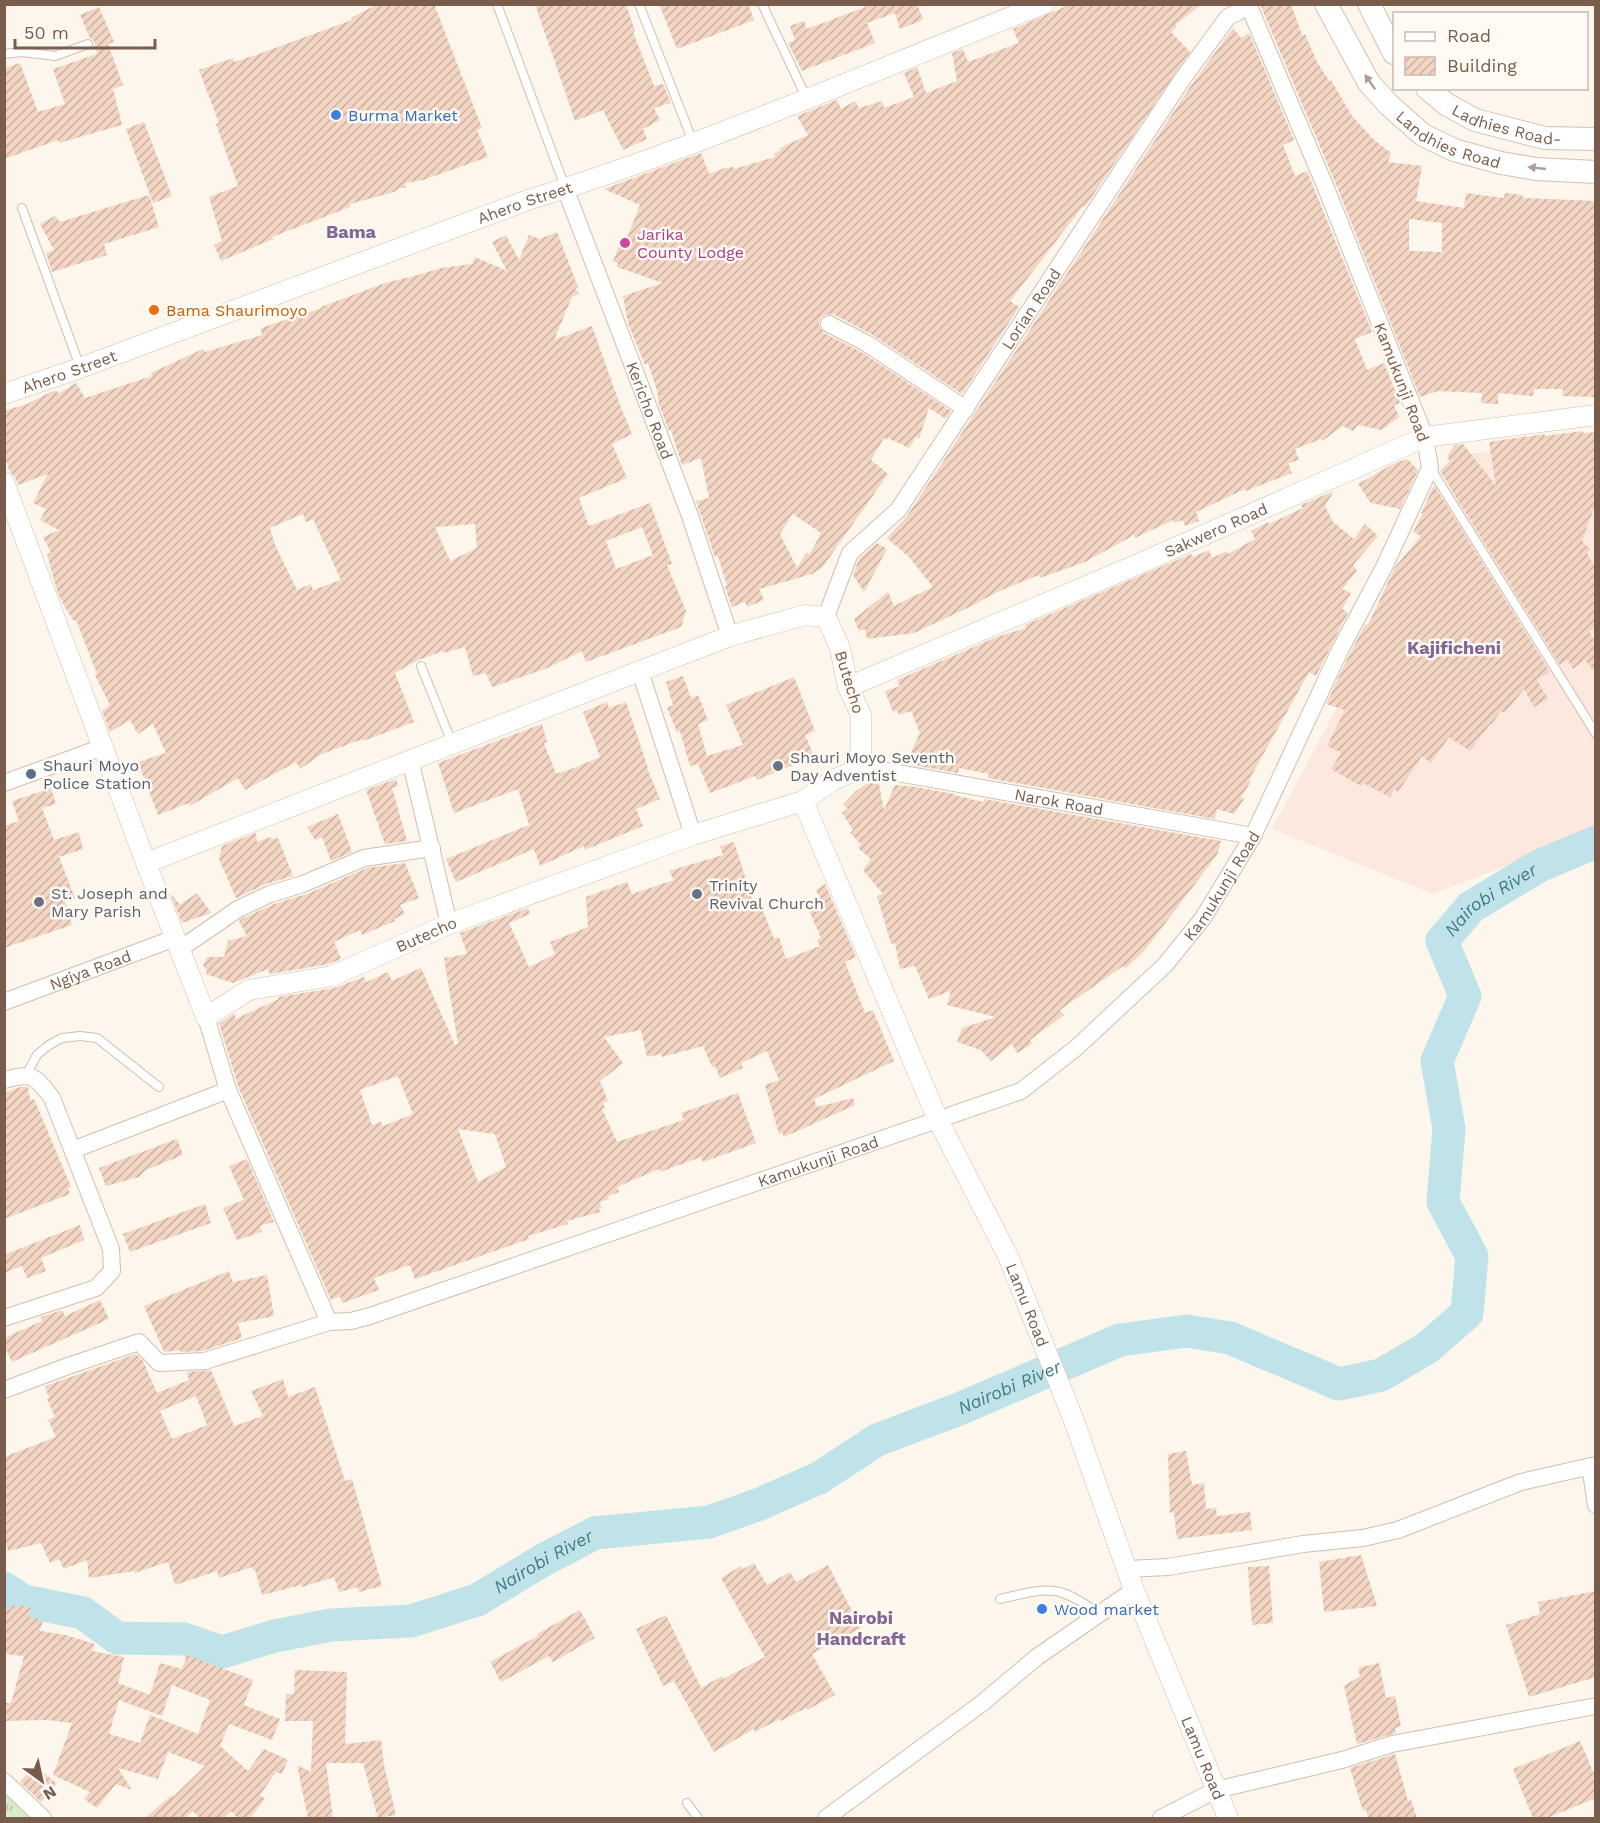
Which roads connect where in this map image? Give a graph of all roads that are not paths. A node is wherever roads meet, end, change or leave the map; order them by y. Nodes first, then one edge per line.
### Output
1 (497, 4) edge
2 (639, 4) edge
3 (762, 4) edge
4 (1044, 4) edge
5 (1326, 4) edge
6 (1369, 4) edge
7 (1248, 6) edge
8 (1023, 8) edge
9 (88, 44) dead end
10 (1393, 49) edge
11 (4, 54) edge
12 (1429, 90) edge
13 (807, 99) junction
14 (1596, 139) edge
15 (693, 142) junction
16 (1596, 172) edge
17 (565, 188) junction
18 (22, 208) dead end
19 (829, 324) dead end
20 (80, 368) junction
21 (4, 394) edge
22 (966, 409) junction
23 (1596, 415) edge
24 (1425, 437) junction
25 (1430, 468) junction
26 (4, 482) edge
27 (826, 617) junction
28 (730, 636) junction
29 (421, 666) dead end
30 (640, 671) junction
31 (848, 687) junction
32 (1596, 734) edge
33 (452, 744) junction
34 (103, 747) junction
35 (410, 759) junction
36 (864, 766) junction
37 (4, 783) edge
38 (803, 801) junction
39 (693, 835) junction
40 (1252, 836) junction
41 (432, 848) junction
42 (146, 863) junction
43 (450, 924) junction
44 (178, 943) junction
45 (5, 1001) edge
46 (207, 1017) junction
47 (26, 1075) junction
48 (4, 1080) edge
49 (159, 1087) dead end
50 (228, 1090) junction
51 (938, 1120) junction
52 (73, 1150) junction
53 (4, 1318) edge
54 (329, 1322) junction
55 (4, 1390) edge
56 (1593, 1466) edge
57 (1596, 1505) edge
58 (1127, 1569) junction
59 (1134, 1590) junction
60 (1000, 1599) dead end
61 (1099, 1614) junction
62 (1596, 1706) edge
63 (4, 1781) edge
64 (1216, 1790) junction
65 (687, 1803) dead end
66 (43, 1818) edge
67 (698, 1818) edge
68 (826, 1818) edge
69 (1161, 1818) edge
70 (1228, 1818) edge

1 - 17 lane
2 - 15 lane
3 - 13 lane
4 - 8 street, Ahero Street
16 -> 5 main road, Landhies Road
6 - 10 main road
7 - 22 street, Lorian Road
7 - 24 street, Kamukunji Road
8 - 13 street, Ahero Street
9 - 11 lane
12 - 14 main road, Ladhies Road-
13 - 15 street, Ahero Street
15 - 17 street, Ahero Street
17 - 20 street, Ahero Street
17 - 28 street, Kericho Road
18 - 20 lane
19 - 22 street
20 - 21 street, Ahero Street
22 - 27 street, Lorian Road
23 - 24 street, Sakwero Road
24 - 25 street, Kamukunji Road
24 - 31 street, Sakwero Road
25 - 32 lane
25 - 40 street, Kamukunji Road
26 - 34 street
27 - 28 street
27 - 31 street, Butecho
28 - 30 street
29 - 33 lane
30 - 33 street
30 - 39 street
31 - 36 street, Butecho
33 - 35 street
34 - 37 street
34 - 42 street
35 - 41 street
35 - 42 street
36 - 38 street, Butecho
36 - 40 street, Narok Road
38 - 39 street, Butecho
38 - 51 street, Lamu Road
39 - 43 street, Butecho
40 - 51 street, Kamukunji Road
41 - 43 street
41 - 44 street, Ngiya Road
42 - 44 street
43 - 46 street, Butecho
44 - 45 street, Ngiya Road
44 - 46 street
46 - 50 street
47 - 48 street
47 - 49 lane
47 - 52 street
50 - 52 street
50 - 54 street
51 - 54 street, Kamukunji Road
51 - 58 street, Lamu Road
52 - 53 street
54 - 55 street, Kamukunji Road
56 - 57 street
56 - 58 street
58 - 59 street, Lamu Road
59 - 61 street
59 - 64 street, Lamu Road
60 - 61 lane
61 - 68 street
62 - 64 street
63 - 66 street
64 - 69 street
64 - 70 street, Lamu Road
65 - 67 lane

